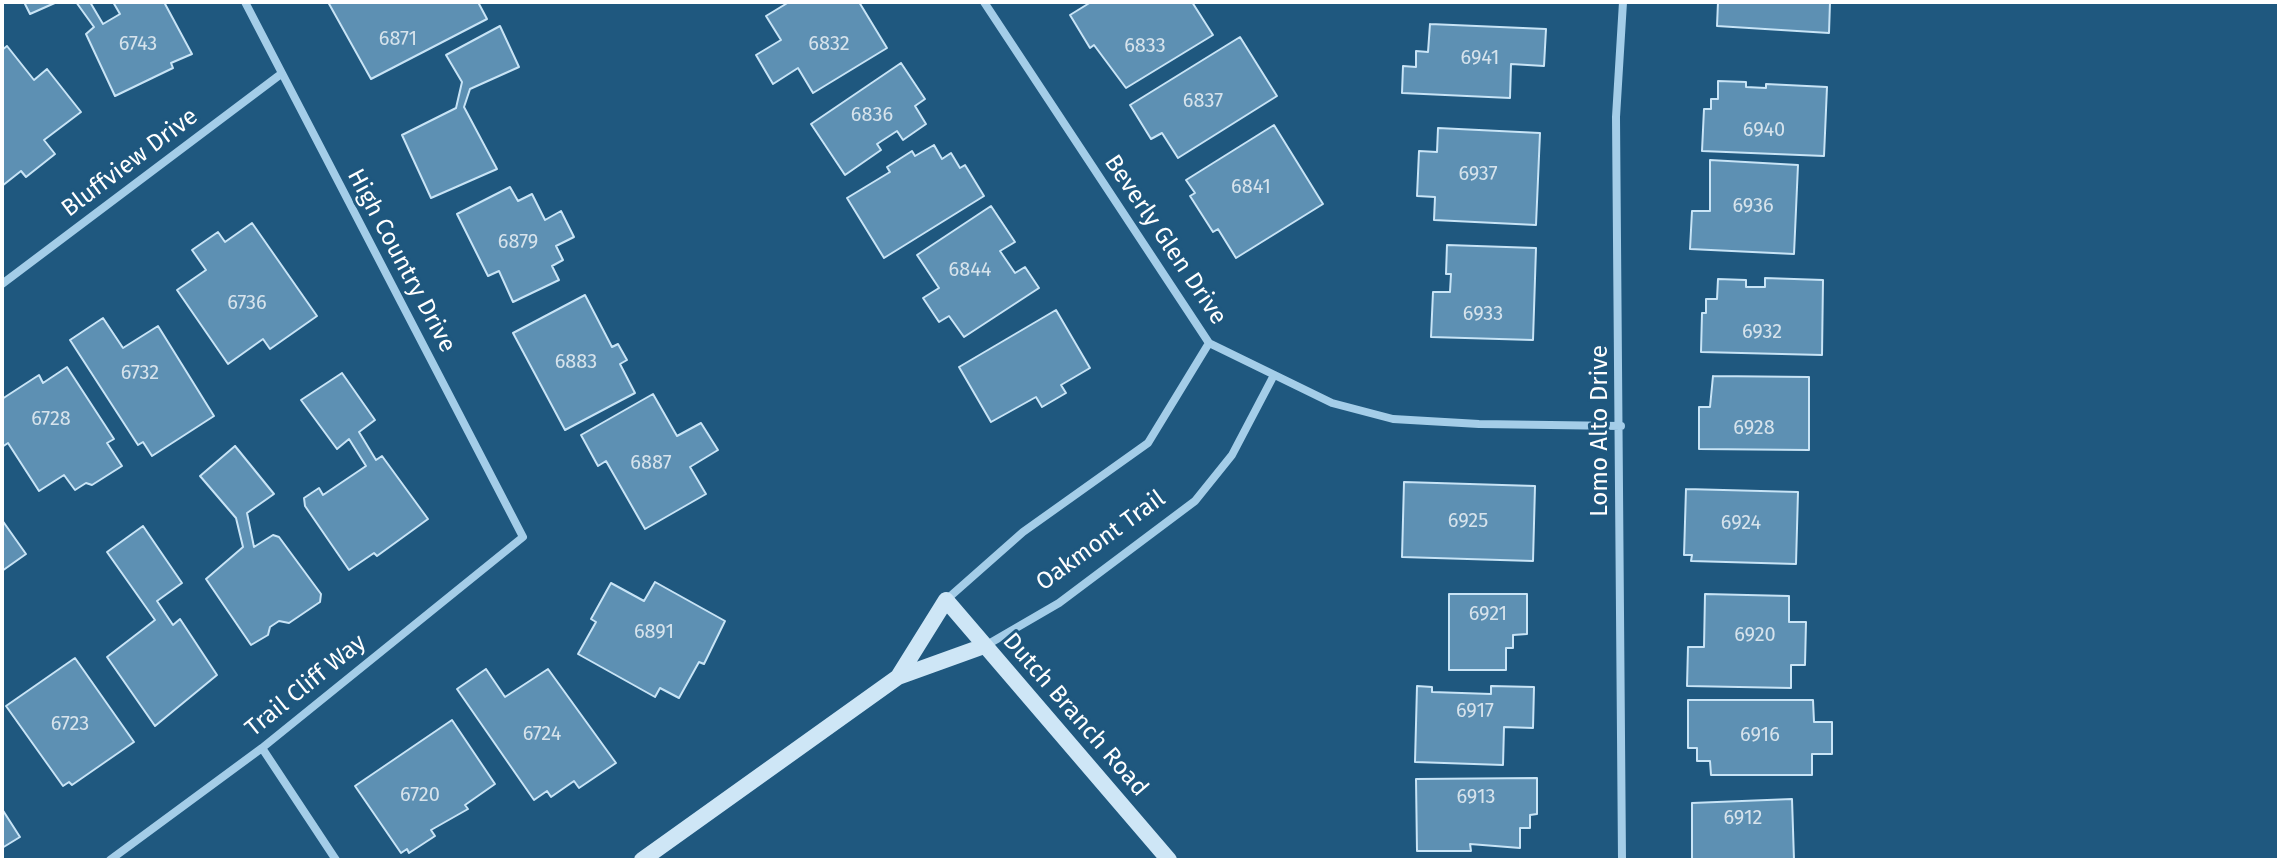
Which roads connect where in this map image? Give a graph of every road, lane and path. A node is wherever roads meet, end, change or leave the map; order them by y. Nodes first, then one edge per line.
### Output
1 (245, 2) edge
2 (984, 2) edge
3 (1623, 2) edge
4 (281, 74) junction
5 (2, 284) edge
6 (1209, 343) junction
7 (1274, 375) junction
8 (1621, 426) junction
9 (523, 537) joint
10 (946, 600) junction
11 (984, 646) junction
12 (898, 677) junction
13 (262, 748) junction
14 (110, 860) edge
15 (336, 860) edge
16 (642, 860) edge
17 (1169, 860) edge
18 (1622, 860) edge

1 - 4 street, High Country Drive
2 - 6 street, Beverly Glen Drive
3 - 8 street, Lomo Alto Drive
4 - 5 street, Bluffview Drive
4 - 9 street, High Country Drive
6 - 7 street, Beverly Glen Drive
6 - 10 street, Oakmont Trail
7 - 8 street, Beverly Glen Drive
7 - 11 street, Oakmont Trail
8 - 18 street, Lomo Alto Drive
9 - 13 street, Trail Cliff Way
10 - 11 street, Dutch Branch Road
10 - 12 street, Oakmont Trail
11 - 12 street, Oakmont Trail
11 - 17 street, Dutch Branch Road
12 - 16 street, Oakmont Trail
13 - 14 street, Trail Cliff Way
13 - 15 street

